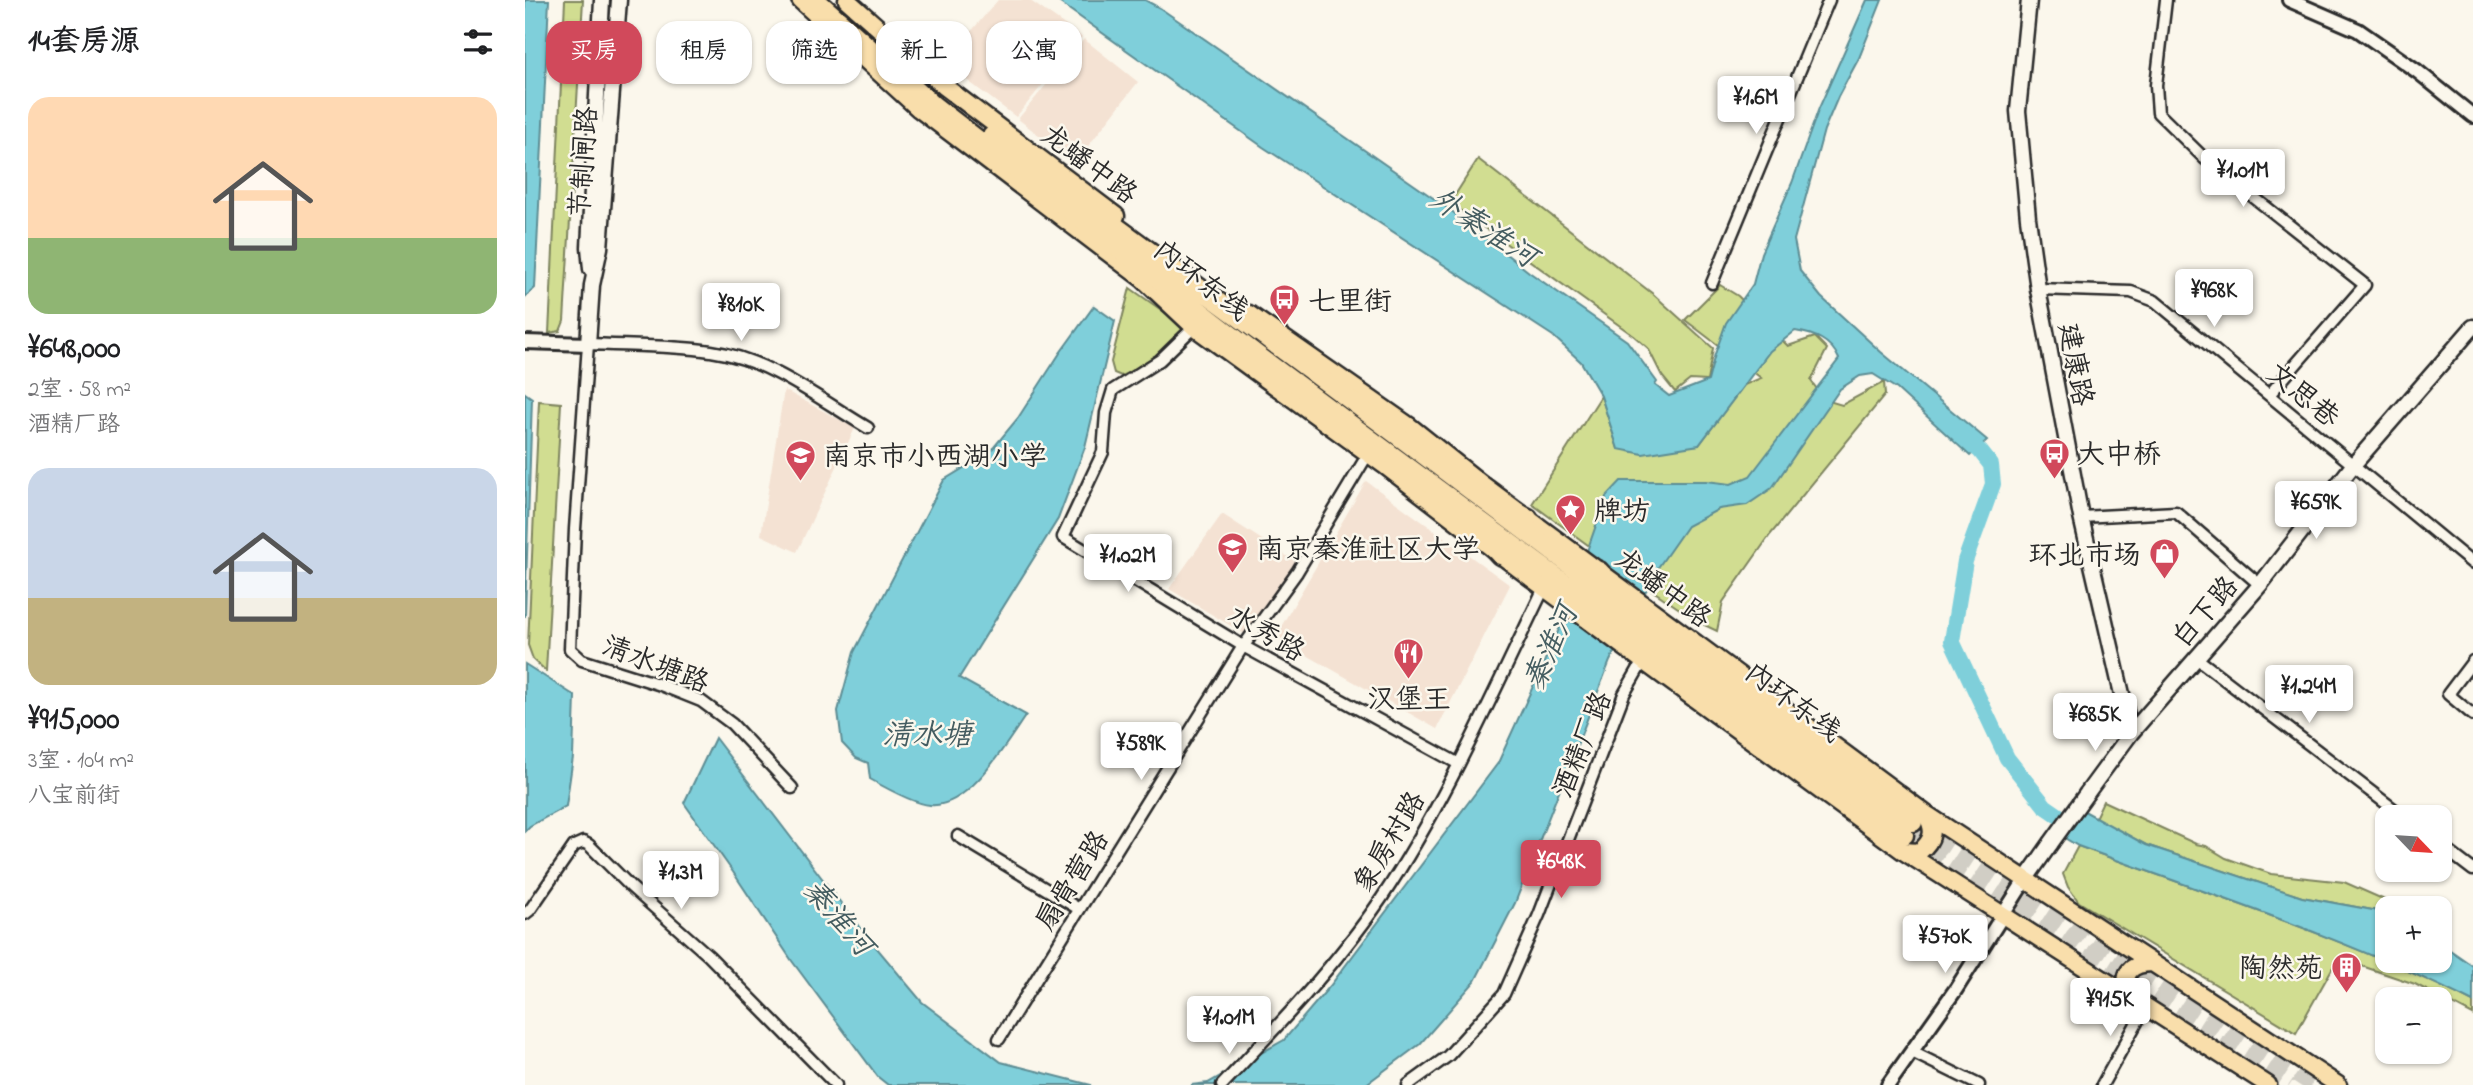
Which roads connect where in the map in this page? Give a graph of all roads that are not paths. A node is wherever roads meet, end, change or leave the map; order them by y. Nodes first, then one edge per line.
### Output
1 (602, 0) edge
2 (619, 0) edge
3 (800, 0) edge
4 (817, 0) edge
5 (833, 0) edge
6 (847, 0) edge
7 (1829, 0) edge
8 (2029, 0) edge
9 (2167, 0) edge
10 (2289, 0) edge
11 (2473, 116) edge
12 (1712, 283) dead end
13 (592, 285) junction
14 (2038, 289) junction
15 (1194, 327) junction
16 (2473, 327) edge
17 (525, 342) edge
18 (588, 344) junction
19 (2269, 395) junction
20 (868, 428) dead end
21 (1368, 454) junction
22 (2354, 464) junction
23 (1450, 488) junction
24 (2081, 517) junction
25 (1528, 518) junction
26 (1500, 555) junction
27 (2473, 564) edge
28 (1599, 571) joint
29 (1571, 578) junction
30 (2260, 585) junction
31 (1544, 588) junction
32 (1575, 611) joint
33 (1639, 629) junction
34 (1244, 646) junction
35 (2195, 657) junction
36 (2473, 661) edge
37 (1643, 662) junction
38 (2473, 715) edge
39 (2131, 733) junction
40 (1459, 764) junction
41 (792, 788) dead end
42 (2389, 805) edge
43 (1911, 831) junction
44 (958, 836) dead end
45 (2452, 854) edge
46 (2473, 870) edge
47 (2025, 880) junction
48 (1079, 909) junction
49 (525, 914) edge
50 (2002, 915) junction
51 (2153, 963) junction
52 (2130, 996) junction
53 (2146, 1006) junction
54 (999, 1039) dead end
55 (1912, 1052) junction
56 (1423, 1080) edge
57 (836, 1085) edge
58 (1222, 1085) edge
59 (1408, 1085) edge
60 (1888, 1085) edge
61 (1979, 1085) edge
62 (2102, 1085) edge
63 (2268, 1085) edge
64 (2338, 1085) edge

1 - 13 main road, 节制闸路
2 - 13 main road, 节制闸路
3 - 15 main road, 龙蟠中路
4 - 23 highway, 内环东线
5 - 23 highway, 内环东线
6 - 25 main road, 龙蟠中路
7 - 12 street
8 - 14 main road, 建康路
9 - 19 street
10 - 11 street
13 - 18 main road, 节制闸路
14 - 19 street, 文思巷
14 - 24 main road, 建康路
15 - 21 main road, 龙蟠中路
15 - 34 street, 水秀路
16 - 22 main road, 白下路
17 - 18 street
18 - 20 street
18 - 41 street, 清水塘路
19 - 22 street, 文思巷
21 - 26 main road, 龙蟠中路
21 - 34 street, 扇骨营路
22 - 27 street, 文思巷
22 - 30 main road, 白下路
23 - 25 highway
23 - 26 highway
23 - 29 highway, 内环东线
24 - 30 street
24 - 39 main road, 建康路
25 - 29 main road, 龙蟠中路
26 - 31 main road, 龙蟠中路
28 - 29 main road, 龙蟠中路
28 - 33 highway
29 - 31 main road, 龙蟠中路
29 - 32 main road, 龙蟠中路
29 - 33 highway, 内环东线
30 - 35 main road, 白下路
31 - 40 street, 象房村路
32 - 33 highway
33 - 37 main road
33 - 43 highway, 内环东线
34 - 40 street, 水秀路
34 - 48 street, 扇骨营路
35 - 39 main road, 白下路
35 - 42 street
36 - 38 street
37 - 43 main road
37 - 56 street, 酒精厂路
39 - 47 main road, bridge
40 - 58 street, 象房村路
43 - 47 main road
43 - 50 main road
44 - 48 street
45 - 46 street
47 - 50 street
47 - 51 main road
48 - 54 street, 扇骨营路
49 - 57 street
50 - 52 main road
50 - 55 street
51 - 52 main road
51 - 64 main road
52 - 53 main road
53 - 62 street
53 - 63 main road
55 - 60 street
55 - 61 street
56 - 59 street, 酒精厂路

